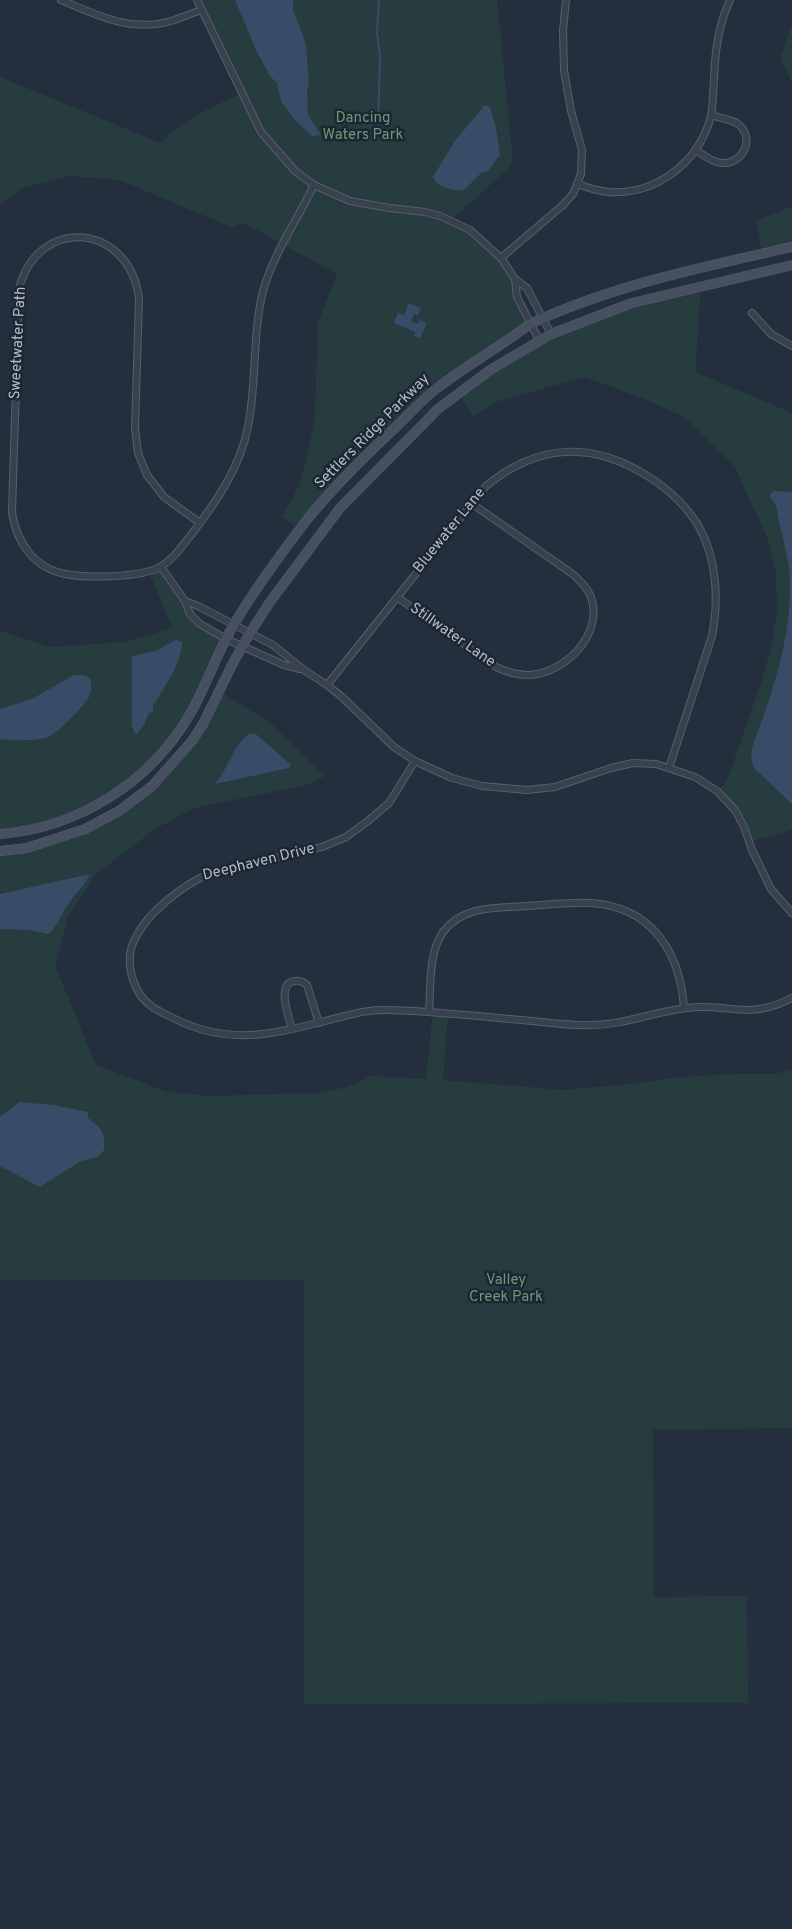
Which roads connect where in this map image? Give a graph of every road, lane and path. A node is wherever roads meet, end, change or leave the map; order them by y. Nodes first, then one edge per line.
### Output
1 (61, 0) edge
2 (197, 0) edge
3 (566, 0) edge
4 (730, 0) edge
5 (202, 10) junction
6 (711, 116) junction
7 (696, 150) junction
8 (578, 184) junction
9 (314, 185) junction
10 (792, 247) edge
11 (501, 258) junction
12 (792, 265) edge
13 (515, 279) junction
14 (753, 313) dead end
15 (543, 318) junction
16 (530, 324) junction
17 (551, 334) junction
18 (539, 340) junction
19 (792, 346) edge
20 (471, 503) junction
21 (200, 523) junction
22 (161, 567) junction
23 (397, 597) junction
24 (185, 601) junction
25 (233, 626) junction
26 (250, 633) junction
27 (226, 639) junction
28 (243, 645) junction
29 (304, 670) junction
30 (327, 685) junction
31 (415, 761) junction
32 (669, 768) junction
33 (0, 834) edge
34 (0, 851) edge
35 (792, 913) edge
36 (792, 999) edge
37 (684, 1008) junction
38 (429, 1012) junction
39 (319, 1023) junction
40 (292, 1029) junction

1 - 5 street
2 - 5 street
3 - 8 street
4 - 6 street
5 - 9 street
6 - 7 street
6 - 7 street
7 - 8 street
8 - 11 street
9 - 11 street
9 - 21 street, Sweetwater Path
10 - 15 street, Settlers Ridge Parkway
11 - 13 street
12 - 17 street, Settlers Ridge Parkway
13 - 15 street
13 - 16 street
14 - 19 street
15 - 16 street, Settlers Ridge Parkway
15 - 17 street
16 - 18 street
16 - 25 street, Settlers Ridge Parkway
17 - 18 street, Settlers Ridge Parkway
18 - 26 street, Settlers Ridge Parkway
20 - 23 street, Bluewater Lane
20 - 23 street, Stillwater Lane
20 - 32 street, Bluewater Lane
21 - 22 street, Sweetwater Path
21 - 22 street, Sweetwater Path
22 - 24 street
23 - 30 street, Bluewater Lane
24 - 25 street
24 - 27 street
25 - 26 street
25 - 27 street, Settlers Ridge Parkway
26 - 28 street, Settlers Ridge Parkway
26 - 29 street
27 - 28 street
27 - 33 street, Settlers Ridge Parkway
28 - 29 street
28 - 34 street, Settlers Ridge Parkway
29 - 30 street
30 - 31 street
31 - 32 street
31 - 40 street, Deephaven Drive
32 - 35 street
36 - 37 street, Deephaven Drive
37 - 38 street, Deephaven Drive
37 - 38 street
38 - 39 street, Deephaven Drive
39 - 40 street, Deephaven Drive
39 - 40 street

